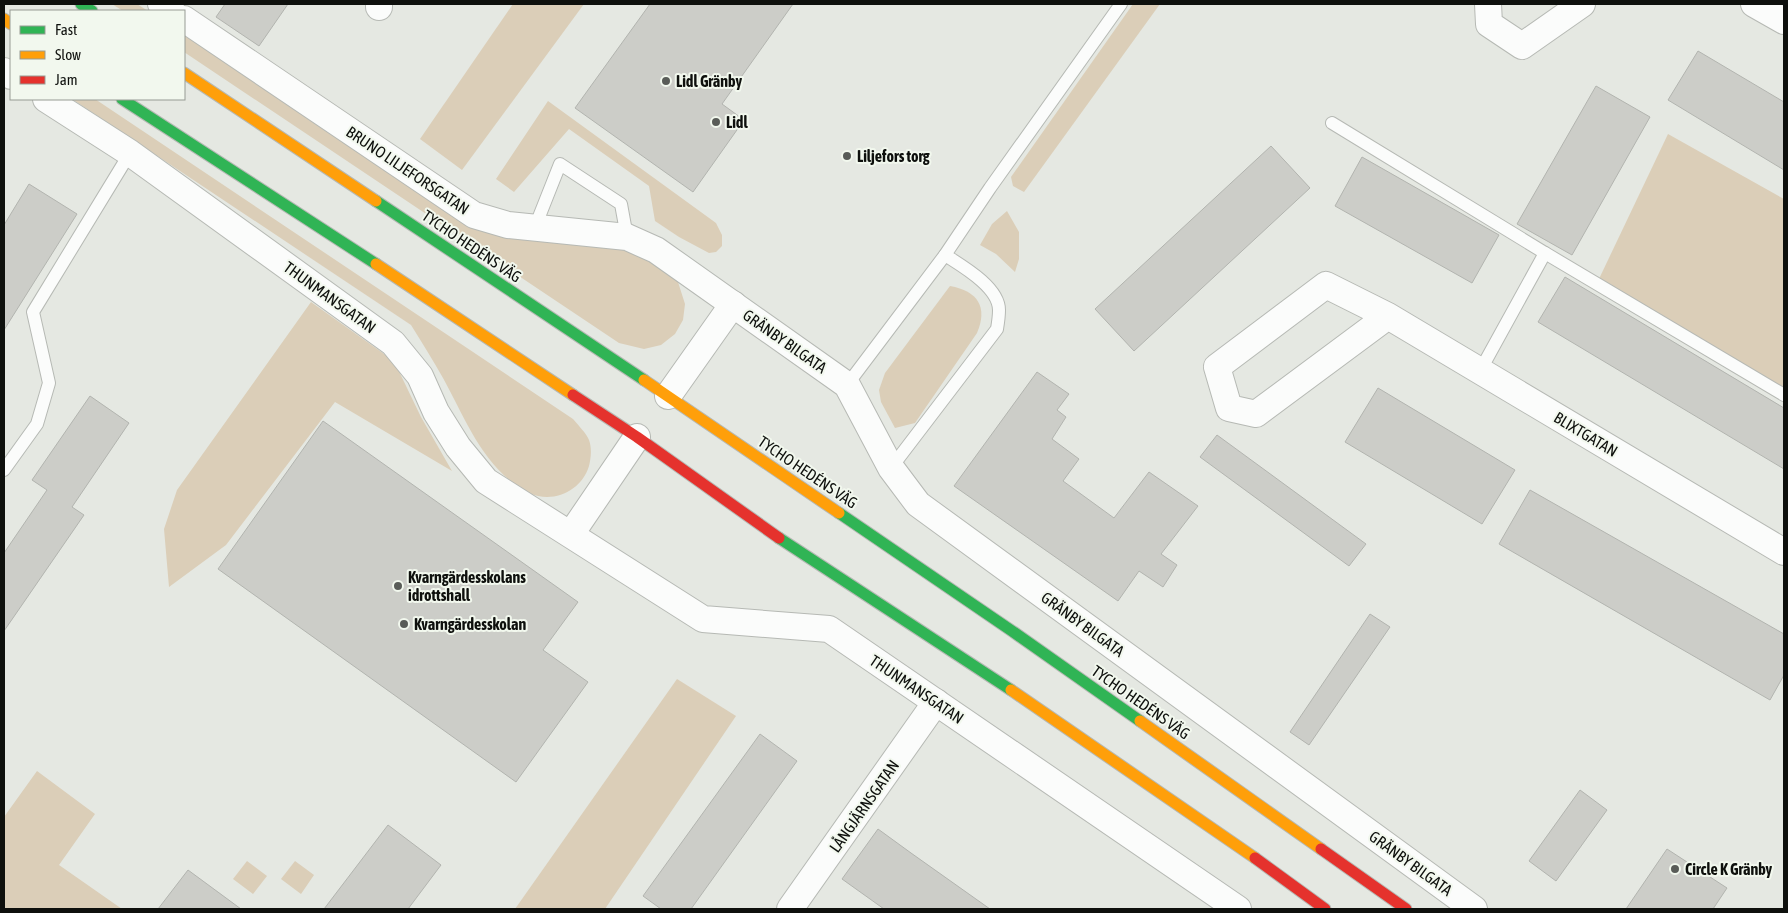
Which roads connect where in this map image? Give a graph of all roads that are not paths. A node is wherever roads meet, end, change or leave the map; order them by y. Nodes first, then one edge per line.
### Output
1 (1121, 4) edge
2 (1488, 4) edge
3 (1582, 4) edge
4 (1754, 4) edge
5 (185, 20) edge
6 (1784, 21) edge
7 (185, 74) edge
8 (48, 100) edge
9 (124, 100) edge
10 (1332, 123) dead end
11 (130, 153) junction
12 (535, 228) junction
13 (627, 237) junction
14 (1545, 253) junction
15 (945, 255) junction
16 (732, 304) junction
17 (1388, 316) junction
18 (1480, 371) junction
19 (848, 385) junction
20 (668, 396) junction
21 (1784, 396) edge
22 (637, 438) junction
23 (891, 468) junction
24 (4, 470) edge
25 (571, 534) junction
26 (1782, 545) edge
27 (936, 702) junction
28 (790, 909) edge
29 (1238, 909) edge
30 (1325, 909) edge
31 (1406, 909) edge
32 (1474, 909) edge

1 - 15 lane
2 - 3 street
4 - 6 street
5 - 12 street, BRUNO LILJEFORSGATAN
7 - 20 main road, TYCHO HEDÉNS VÄG
8 - 11 street, THUNMANSGATAN
9 - 22 main road
10 - 14 lane
11 - 24 lane
11 - 25 street, THUNMANSGATAN
12 - 13 street, BRUNO LILJEFORSGATAN
12 - 13 lane
13 - 16 street, BRUNO LILJEFORSGATAN
14 - 18 lane
14 - 21 lane
15 - 19 lane
15 - 23 lane
16 - 19 street, GRÄNBY BILGATA
16 - 20 street
17 - 17 street, BLIXTGATAN
17 - 18 street, BLIXTGATAN
18 - 26 street, BLIXTGATAN
19 - 23 street, GRÄNBY BILGATA
20 - 31 main road, TYCHO HEDÉNS VÄG
22 - 25 street
22 - 30 main road
23 - 32 street, GRÄNBY BILGATA
25 - 27 street, THUNMANSGATAN
27 - 28 street, LÅNGJÄRNSGATAN
27 - 29 street, THUNMANSGATAN

